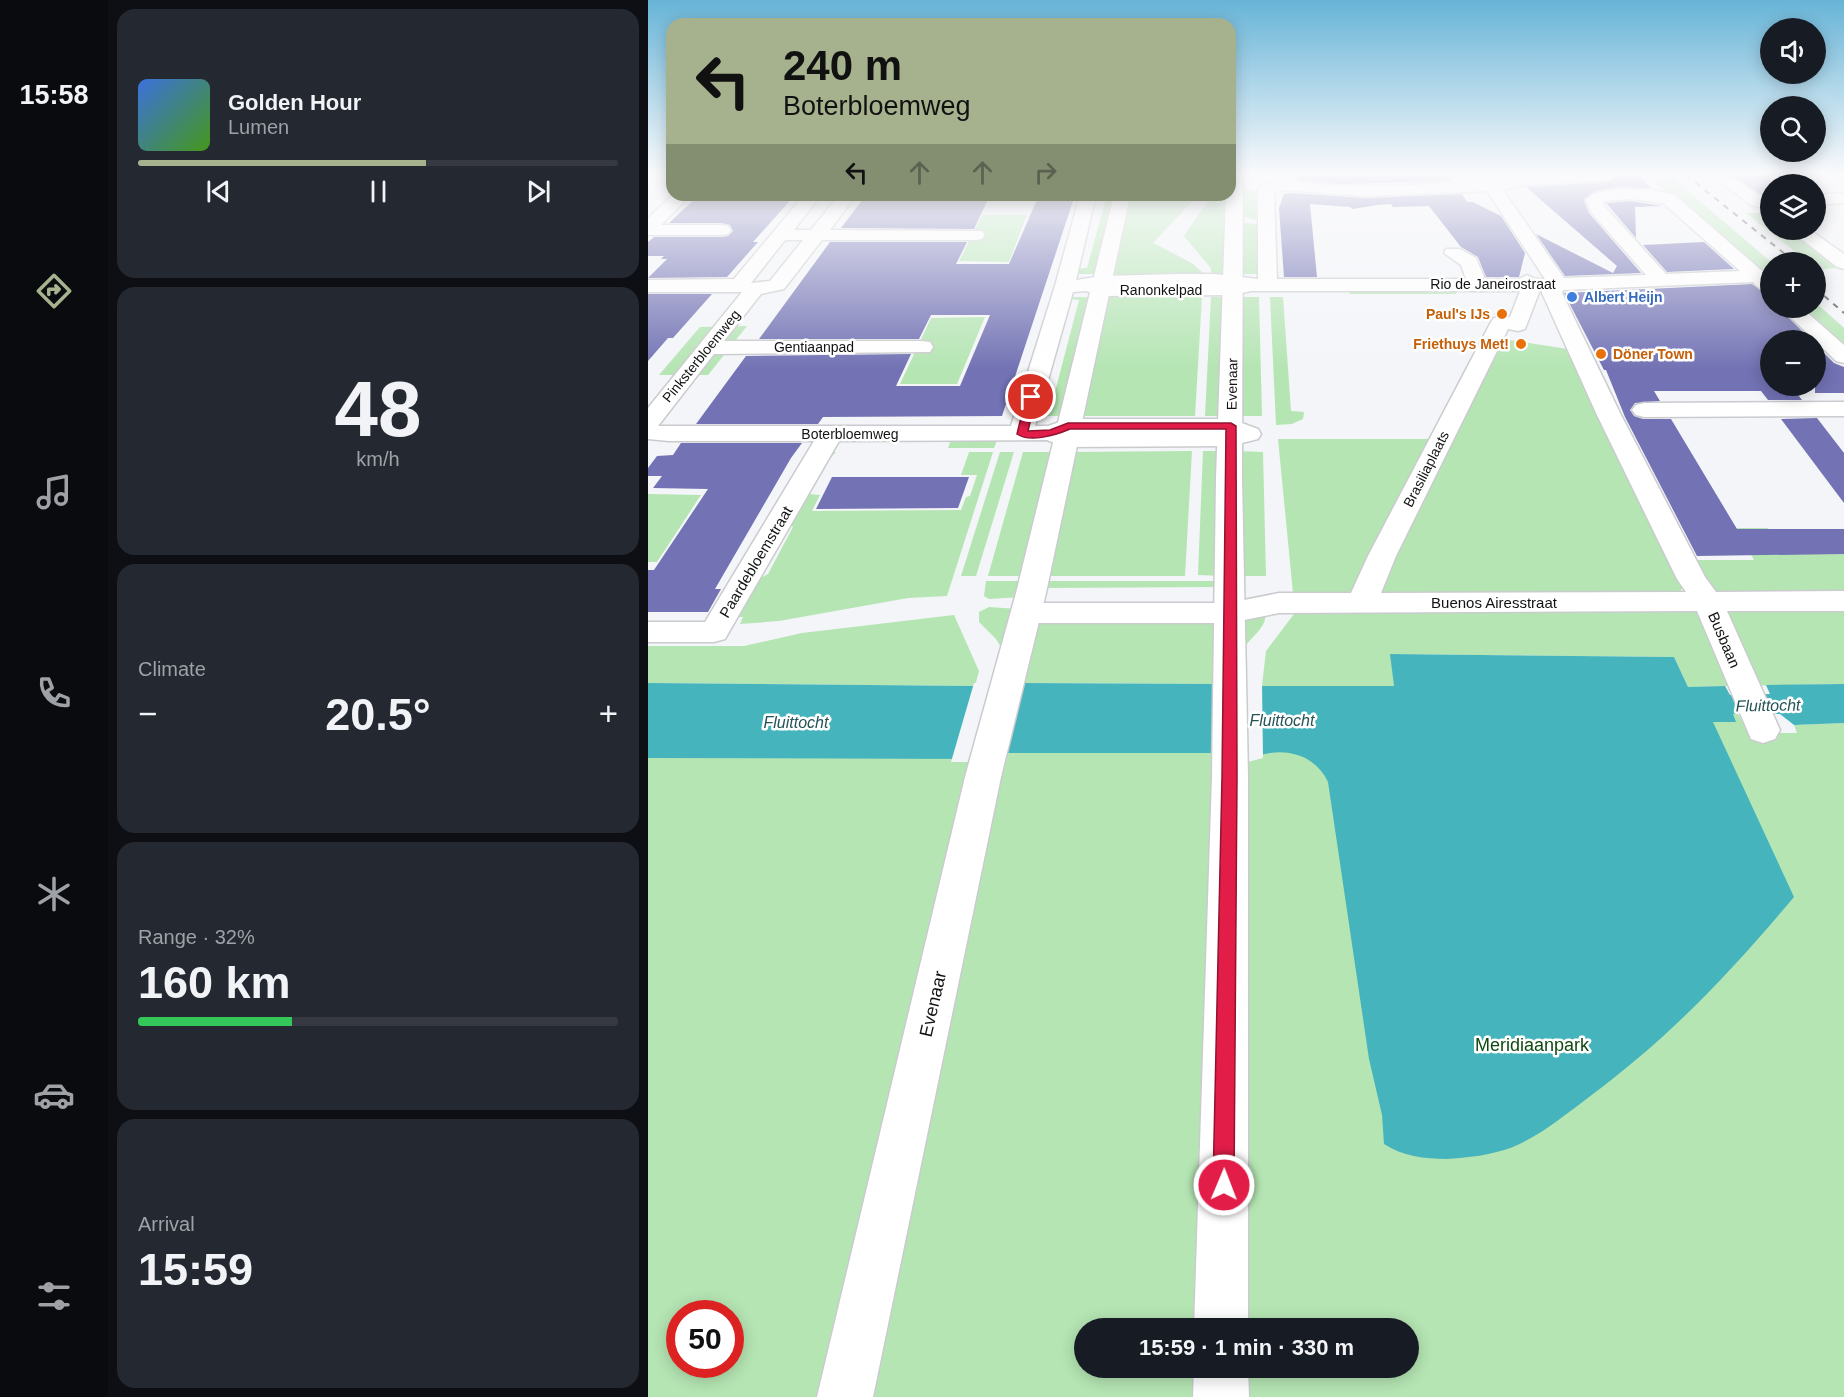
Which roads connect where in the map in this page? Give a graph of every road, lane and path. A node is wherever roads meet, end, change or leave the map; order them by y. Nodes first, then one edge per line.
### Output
1 (777, 240) edge
2 (813, 240) edge
3 (1077, 240) edge
4 (1110, 240) edge
5 (1242, 240) edge
6 (1256, 240) edge
7 (1529, 240) edge
8 (1627, 240) edge
9 (1718, 240) edge
10 (1813, 240) tunnel mouth
11 (1453, 253) dead end
12 (1844, 263) edge
13 (1826, 274) tunnel mouth
14 (1844, 274) edge
15 (1760, 276) edge
16 (1474, 277) dead end
17 (1662, 280) junction
18 (1760, 281) edge
19 (1528, 283) junction
20 (1556, 284) junction
21 (1247, 285) junction
22 (648, 286) edge
23 (1065, 286) junction
24 (1097, 286) junction
25 (746, 288) junction
26 (1802, 318) edge
27 (922, 346) dead end
28 (707, 348) junction
29 (1844, 356) edge
30 (1844, 409) edge
31 (1644, 410) dead end
32 (648, 423) edge
33 (648, 432) edge
34 (1062, 433) junction
35 (1244, 433) junction
36 (1022, 434) junction
37 (830, 435) junction
38 (1844, 601) edge
39 (1708, 602) junction
40 (1029, 603) junction
41 (1229, 603) junction
42 (1362, 603) junction
43 (648, 632) edge
44 (1763, 730) dead end
45 (1221, 1318) edge
46 (1221, 1378) edge
47 (845, 1397) edge
48 (1221, 1397) edge

1 - 25 street, Pinksterbloemweg
2 - 25 street
3 - 23 street
4 - 24 street, Evenaar
5 - 21 street, Evenaar
6 - 21 street
7 - 20 street
8 - 17 street
9 - 15 street
10 - 12 street
11 - 16 street
13 - 14 street
17 - 18 street, Rio de Janeirostraat
17 - 20 street, Rio de Janeirostraat
19 - 20 street, Rio de Janeirostraat
19 - 21 street, Rio de Janeirostraat
19 - 42 street, Brasiliaplaats
20 - 39 street
21 - 24 street, Ranonkelpad
21 - 35 street, Evenaar
22 - 25 street
23 - 24 street, Ranonkelpad
23 - 36 street
24 - 34 street, Evenaar
25 - 28 street, Pinksterbloemweg
26 - 29 street
27 - 28 street, Gentiaanpad
28 - 32 street, Pinksterbloemweg
30 - 31 street
33 - 37 street, Boterbloemweg
34 - 35 street, Boterbloemweg
34 - 36 street, Boterbloemweg
34 - 40 street, Evenaar
35 - 41 street, Evenaar
36 - 37 street, Boterbloemweg
37 - 43 street, Paardebloemstraat
38 - 39 street, Buenos Airesstraat
39 - 42 street, Buenos Airesstraat
39 - 44 street, Busbaan
40 - 41 street
40 - 47 street, Evenaar
41 - 42 street, Buenos Airesstraat
41 - 45 street, Evenaar
46 - 48 street

